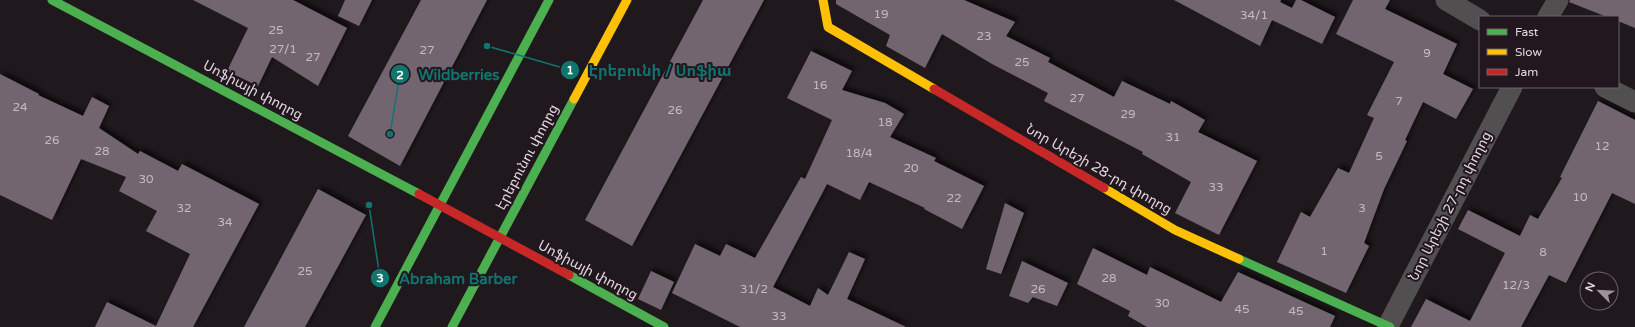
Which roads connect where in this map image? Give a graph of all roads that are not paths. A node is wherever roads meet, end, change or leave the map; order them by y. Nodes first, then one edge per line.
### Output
1 (52, 0) edge
2 (549, 0) edge
3 (627, 0) edge
4 (823, 0) edge
5 (1446, 0) edge
6 (1558, 0) edge
7 (1549, 16) edge
8 (1479, 19) edge
9 (1511, 88) edge
10 (1607, 88) edge
11 (1635, 102) edge
12 (440, 205) junction
13 (500, 238) junction
14 (1389, 326) edge
15 (376, 327) edge
16 (452, 327) edge
17 (664, 327) edge

1 - 12 street, Սոֆիայի փողոց
2 - 12 street
3 - 13 street, Էրեբունու փողոց
4 - 14 street, Նոր Արեշի 28-րդ փողոց
5 - 8 street
6 - 7 street
9 - 14 street, Նոր Արեշի 27-րդ փողոց
10 - 11 street
12 - 13 street, Սոֆիայի փողոց
12 - 15 street
13 - 16 street, Էրեբունու փողոց
13 - 17 street, Սոֆիայի փողոց

